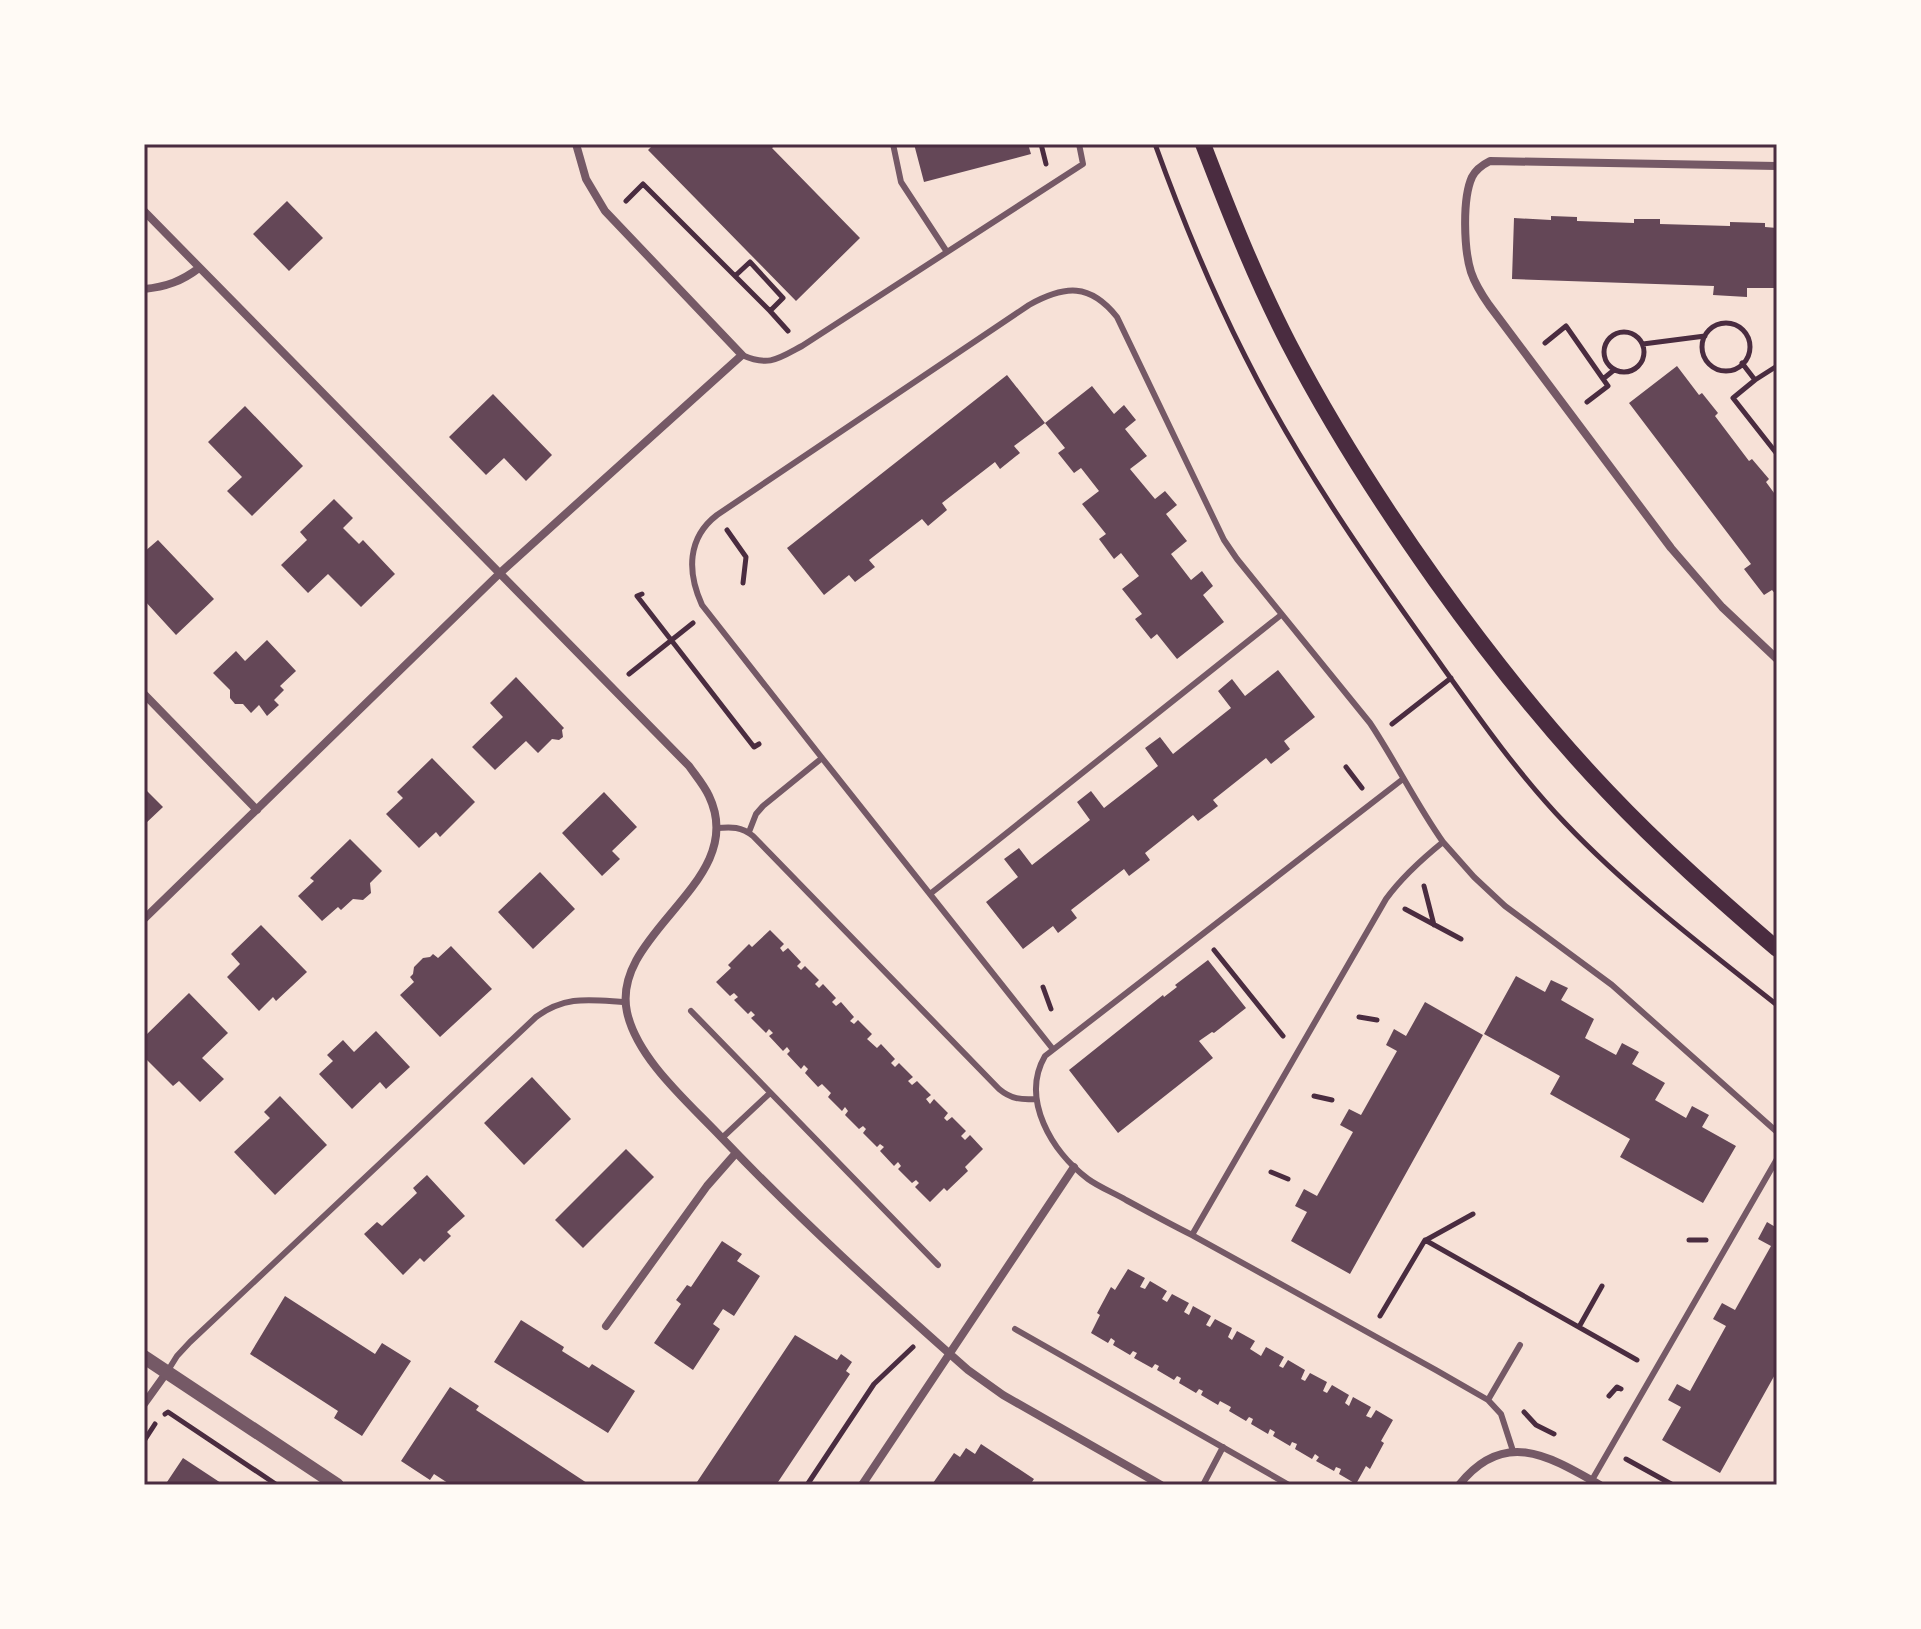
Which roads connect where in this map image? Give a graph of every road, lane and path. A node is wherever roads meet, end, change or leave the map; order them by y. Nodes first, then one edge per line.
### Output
1 (576, 144) edge
2 (893, 144) edge
3 (1079, 144) edge
4 (1203, 144) edge
5 (1777, 166) edge
6 (617, 193) dead end
7 (144, 211) edge
8 (947, 252) junction
9 (199, 268) junction
10 (735, 276) junction
11 (144, 289) edge
12 (1705, 336) junction
13 (1545, 343) dead end
14 (1643, 344) junction
15 (742, 355) junction
16 (1742, 363) junction
17 (1777, 366) edge
18 (1614, 370) junction
19 (1603, 379) junction
20 (1755, 380) junction
21 (1571, 414) junction
22 (1777, 454) edge
23 (717, 515) junction
24 (500, 573) junction
25 (743, 583) dead end
26 (642, 594) dead end
27 (707, 613) junction
28 (1281, 615) junction
29 (671, 641) junction
30 (1777, 659) edge
31 (1451, 678) dead end
32 (612, 688) junction
33 (144, 694) edge
34 (1391, 724) dead end
35 (759, 744) dead end
36 (822, 758) junction
37 (1346, 767) dead end
38 (1403, 779) junction
39 (1362, 788) dead end
40 (257, 810) junction
41 (716, 828) junction
42 (749, 832) junction
43 (1443, 842) junction
44 (1423, 881) dead end
45 (930, 894) junction
46 (1386, 899) junction
47 (144, 919) edge
48 (1434, 925) junction
49 (1201, 934) junction
50 (1461, 939) dead end
51 (1777, 949) edge
52 (1043, 987) dead end
53 (625, 1002) junction
54 (1051, 1009) dead end
55 (691, 1011) dead end
56 (1359, 1017) dead end
57 (1377, 1020) dead end
58 (1052, 1048) junction
59 (1297, 1054) junction
60 (770, 1093) junction
61 (1314, 1096) dead end
62 (1036, 1099) junction
63 (1332, 1100) dead end
64 (1777, 1132) edge
65 (722, 1138) junction
66 (736, 1153) junction
67 (1777, 1159) edge
68 (1074, 1167) junction
69 (1271, 1172) dead end
70 (1288, 1179) dead end
71 (1473, 1214) dead end
72 (1192, 1235) junction
73 (1425, 1240) junction
74 (1689, 1240) dead end
75 (1705, 1240) dead end
76 (938, 1265) dead end
77 (1602, 1286) dead end
78 (1380, 1316) dead end
79 (606, 1326) dead end
80 (1579, 1327) junction
81 (1015, 1329) dead end
82 (927, 1334) junction
83 (1520, 1345) dead end
84 (949, 1353) junction
85 (144, 1357) edge
86 (1655, 1370) junction
87 (167, 1372) junction
88 (1617, 1387) dead end
89 (1609, 1396) dead end
90 (1488, 1400) junction
91 (144, 1404) edge
92 (144, 1441) edge
93 (1223, 1447) junction
94 (1513, 1451) junction
95 (1596, 1483) edge
96 (277, 1485) edge
97 (337, 1485) edge
98 (807, 1485) edge
99 (862, 1485) edge
100 (1161, 1485) edge
101 (1203, 1485) edge
102 (1289, 1485) edge
103 (1459, 1485) edge

1 - 15 street
2 - 8 lane
3 - 8 lane
4 - 51 main road
5 - 21 street
6 - 10 path
7 - 9 street
8 - 15 lane
9 - 11 street
9 - 24 street
10 - 10 path
12 - 14 path
12 - 16 path
12 - 16 path
13 - 19 path
14 - 18 path
14 - 18 path
15 - 24 street
16 - 20 path
17 - 20 path
18 - 19 path
19 - 21 path
20 - 22 path
21 - 30 street
23 - 25 path
23 - 27 lane
23 - 28 lane
24 - 32 street
24 - 40 street
26 - 29 path
27 - 29 path
27 - 36 lane
28 - 38 lane
28 - 45 lane
29 - 32 path
29 - 35 path
31 - 34 path
32 - 41 street
33 - 40 street
36 - 42 lane
36 - 45 lane
37 - 39 path
38 - 43 lane
38 - 49 lane
40 - 47 street
41 - 42 lane
41 - 53 street
42 - 62 lane
43 - 46 lane
43 - 64 lane
44 - 48 path
45 - 58 lane
46 - 48 path
46 - 59 lane
48 - 50 path
49 - 58 lane
49 - 59 path
52 - 54 path
53 - 65 street
53 - 87 lane
55 - 60 lane
56 - 57 path
58 - 62 lane
59 - 72 lane
60 - 65 lane
60 - 76 lane
61 - 63 path
62 - 68 lane
65 - 66 street
66 - 79 street
66 - 82 street
67 - 86 lane
68 - 72 lane
68 - 84 street
69 - 70 path
71 - 73 path
72 - 90 lane
73 - 78 path
73 - 80 path
74 - 75 path
77 - 80 path
80 - 86 path
81 - 93 lane
82 - 84 street
82 - 98 path
83 - 90 lane
84 - 99 street
84 - 100 street
85 - 87 street
86 - 95 lane
87 - 91 street
87 - 97 street
88 - 89 path
90 - 94 lane
92 - 96 path
93 - 101 lane
93 - 102 lane
94 - 95 street
94 - 103 street

